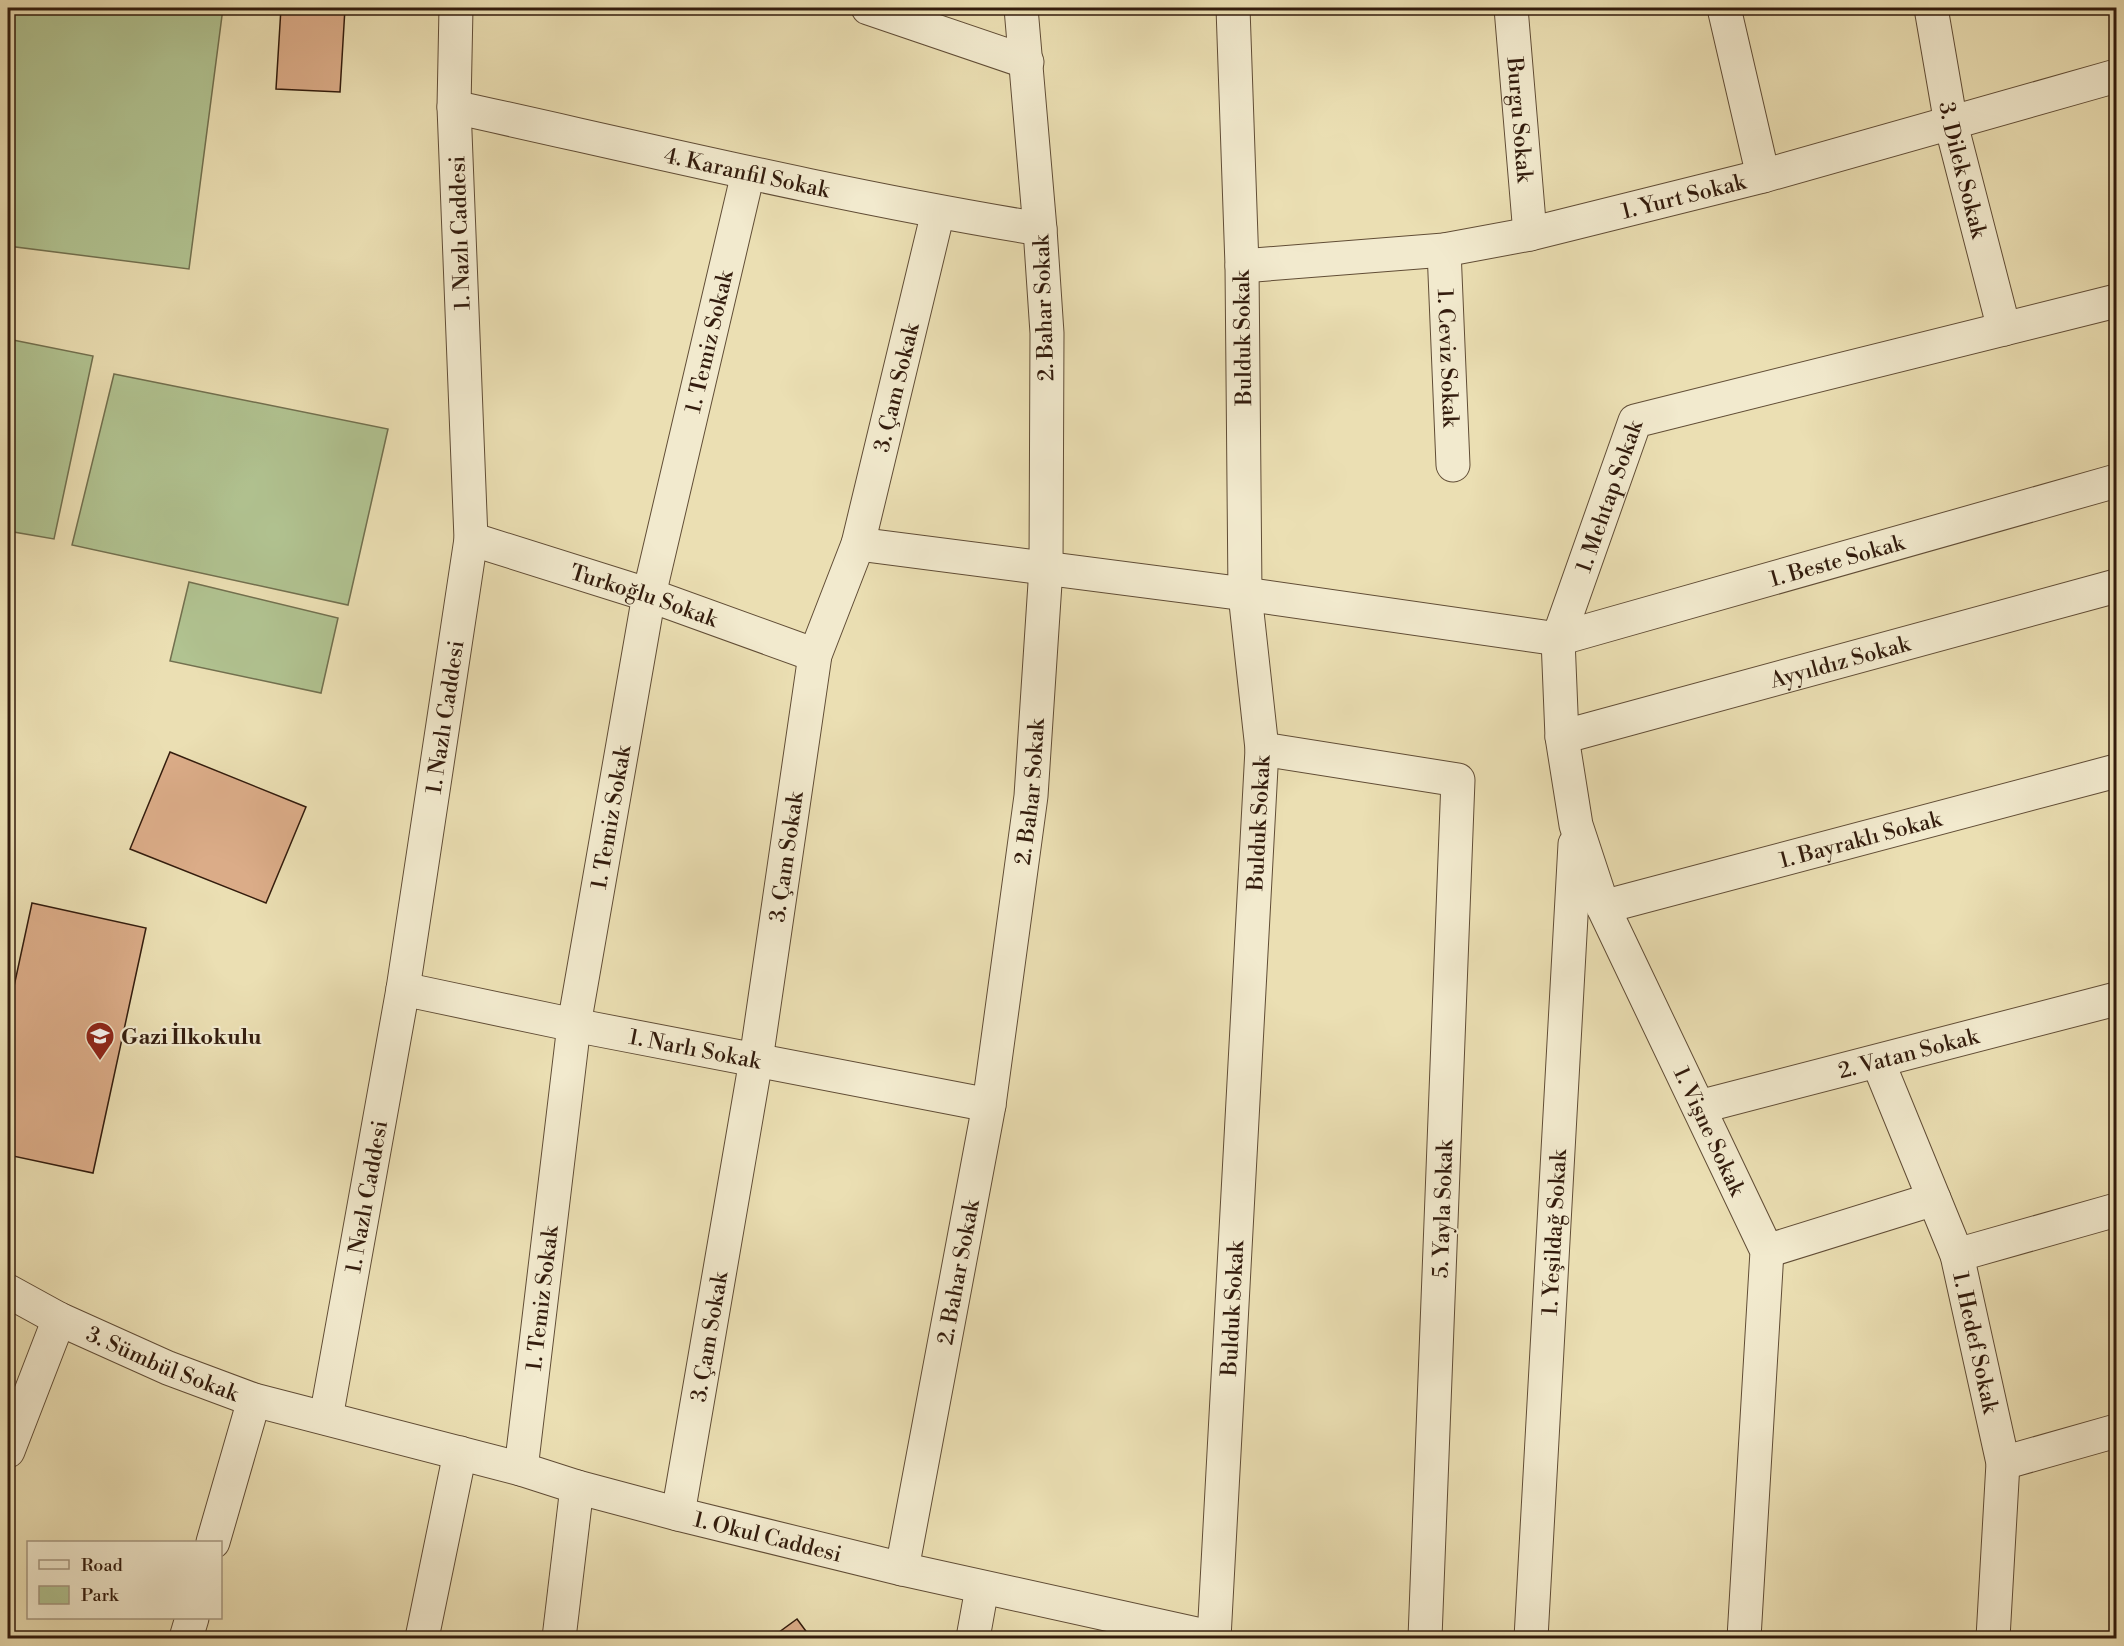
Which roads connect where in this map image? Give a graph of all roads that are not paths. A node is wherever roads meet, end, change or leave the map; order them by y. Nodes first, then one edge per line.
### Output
1 (456, 8) edge
2 (868, 8) edge
3 (1021, 8) edge
4 (1233, 8) edge
5 (1511, 8) edge
6 (1724, 8) edge
7 (1931, 8) edge
8 (1027, 62) junction
9 (2116, 76) edge
10 (454, 107) junction
11 (1951, 124) junction
12 (748, 172) junction
13 (1763, 176) junction
14 (938, 212) junction
15 (1040, 229) junction
16 (1530, 234) junction
17 (1444, 250) junction
18 (1242, 266) junction
19 (2116, 301) edge
20 (2004, 329) junction
21 (1453, 465) dead end
22 (2116, 482) edge
23 (471, 539) junction
24 (858, 544) junction
25 (1046, 568) junction
26 (2116, 586) edge
27 (1245, 594) junction
28 (649, 595) junction
29 (1558, 639) junction
30 (815, 655) junction
31 (1562, 737) junction
32 (1262, 749) junction
33 (2116, 771) edge
34 (1576, 825) junction
35 (1603, 907) junction
36 (403, 989) junction
37 (2116, 999) edge
38 (574, 1025) junction
39 (756, 1060) junction
40 (1878, 1062) junction
41 (989, 1105) junction
42 (1699, 1107) junction
43 (1934, 1199) junction
44 (2116, 1209) edge
45 (1767, 1251) junction
46 (1957, 1255) junction
47 (8, 1291) edge
48 (59, 1320) junction
49 (254, 1401) junction
50 (326, 1418) junction
51 (2116, 1431) edge
52 (8, 1451) edge
53 (460, 1453) junction
54 (2003, 1463) junction
55 (520, 1469) junction
56 (577, 1487) junction
57 (678, 1514) junction
58 (213, 1541) edge
59 (902, 1569) junction
60 (982, 1588) junction
61 (191, 1619) edge
62 (186, 1638) edge
63 (422, 1638) edge
64 (559, 1638) edge
65 (973, 1638) edge
66 (1214, 1638) edge
67 (1425, 1638) edge
68 (1531, 1638) edge
69 (1744, 1638) edge
70 (1993, 1638) edge

1 - 10 street, 1. Nazlı Caddesi
2 - 8 street
3 - 8 street, 2. Bahar Sokak
4 - 18 street, Bulduk Sokak
5 - 16 street, Burgu Sokak
6 - 13 street
7 - 11 street, 3. Dilek Sokak
8 - 15 street, 2. Bahar Sokak
9 - 11 street, 1. Yurt Sokak
10 - 12 street, 4. Karanfil Sokak
10 - 23 street, 1. Nazlı Caddesi
11 - 13 street, 1. Yurt Sokak
11 - 20 street, 3. Dilek Sokak
12 - 14 street, 4. Karanfil Sokak
12 - 28 street, 1. Temiz Sokak
13 - 16 street, 1. Yurt Sokak
14 - 15 street, 4. Karanfil Sokak
14 - 24 street, 3. Çam Sokak
15 - 25 street, 2. Bahar Sokak
16 - 17 street, 1. Yurt Sokak
17 - 18 street, 1. Yurt Sokak
17 - 21 street, 1. Ceviz Sokak
18 - 27 street, Bulduk Sokak
19 - 20 street, 1. Mehtap Sokak
20 - 29 street, 1. Mehtap Sokak
22 - 29 street, 1. Beste Sokak
23 - 28 street, Turkoğlu Sokak
23 - 36 street, 1. Nazlı Caddesi
24 - 25 street
24 - 30 street, 3. Çam Sokak
25 - 27 street
25 - 41 street, 2. Bahar Sokak
26 - 31 street, Ayyıldız Sokak
27 - 29 street
27 - 32 street, Bulduk Sokak
28 - 30 street, Turkoğlu Sokak
28 - 38 street, 1. Temiz Sokak
29 - 31 street, 1. Vişne Sokak
30 - 39 street, 3. Çam Sokak
31 - 34 street, 1. Vişne Sokak
32 - 66 street, Bulduk Sokak
32 - 67 street, 5. Yayla Sokak
33 - 35 street, 1. Bayraklı Sokak
34 - 35 street, 1. Vişne Sokak
34 - 68 street, 1. Yeşildağ Sokak
35 - 42 street, 1. Vişne Sokak
36 - 38 street, 1. Narlı Sokak
36 - 50 street, 1. Nazlı Caddesi
37 - 40 street, 2. Vatan Sokak
38 - 39 street, 1. Narlı Sokak
38 - 55 street, 1. Temiz Sokak
39 - 41 street, 1. Narlı Sokak
39 - 57 street, 3. Çam Sokak
40 - 42 street, 2. Vatan Sokak
40 - 43 street, 1. Hedef Sokak
41 - 59 street, 2. Bahar Sokak
42 - 45 street, 1. Vişne Sokak
43 - 45 street
43 - 46 street, 1. Hedef Sokak
44 - 46 street
45 - 69 street, 1. Vişne Sokak
46 - 54 street, 1. Hedef Sokak
47 - 48 street, 3. Sümbül Sokak
48 - 49 street, 3. Sümbül Sokak
48 - 52 street
49 - 50 street, 3. Sümbül Sokak
49 - 58 street
50 - 53 street, 1. Okul Caddesi
51 - 54 street
53 - 55 street, 1. Okul Caddesi
53 - 63 street
54 - 70 street, 1. Hedef Sokak
55 - 56 street, 1. Okul Caddesi
56 - 57 street, 1. Okul Caddesi
56 - 64 street
57 - 59 street, 1. Okul Caddesi
59 - 60 street, 1. Okul Caddesi
60 - 65 street
60 - 66 street, 1. Okul Caddesi
61 - 62 street

